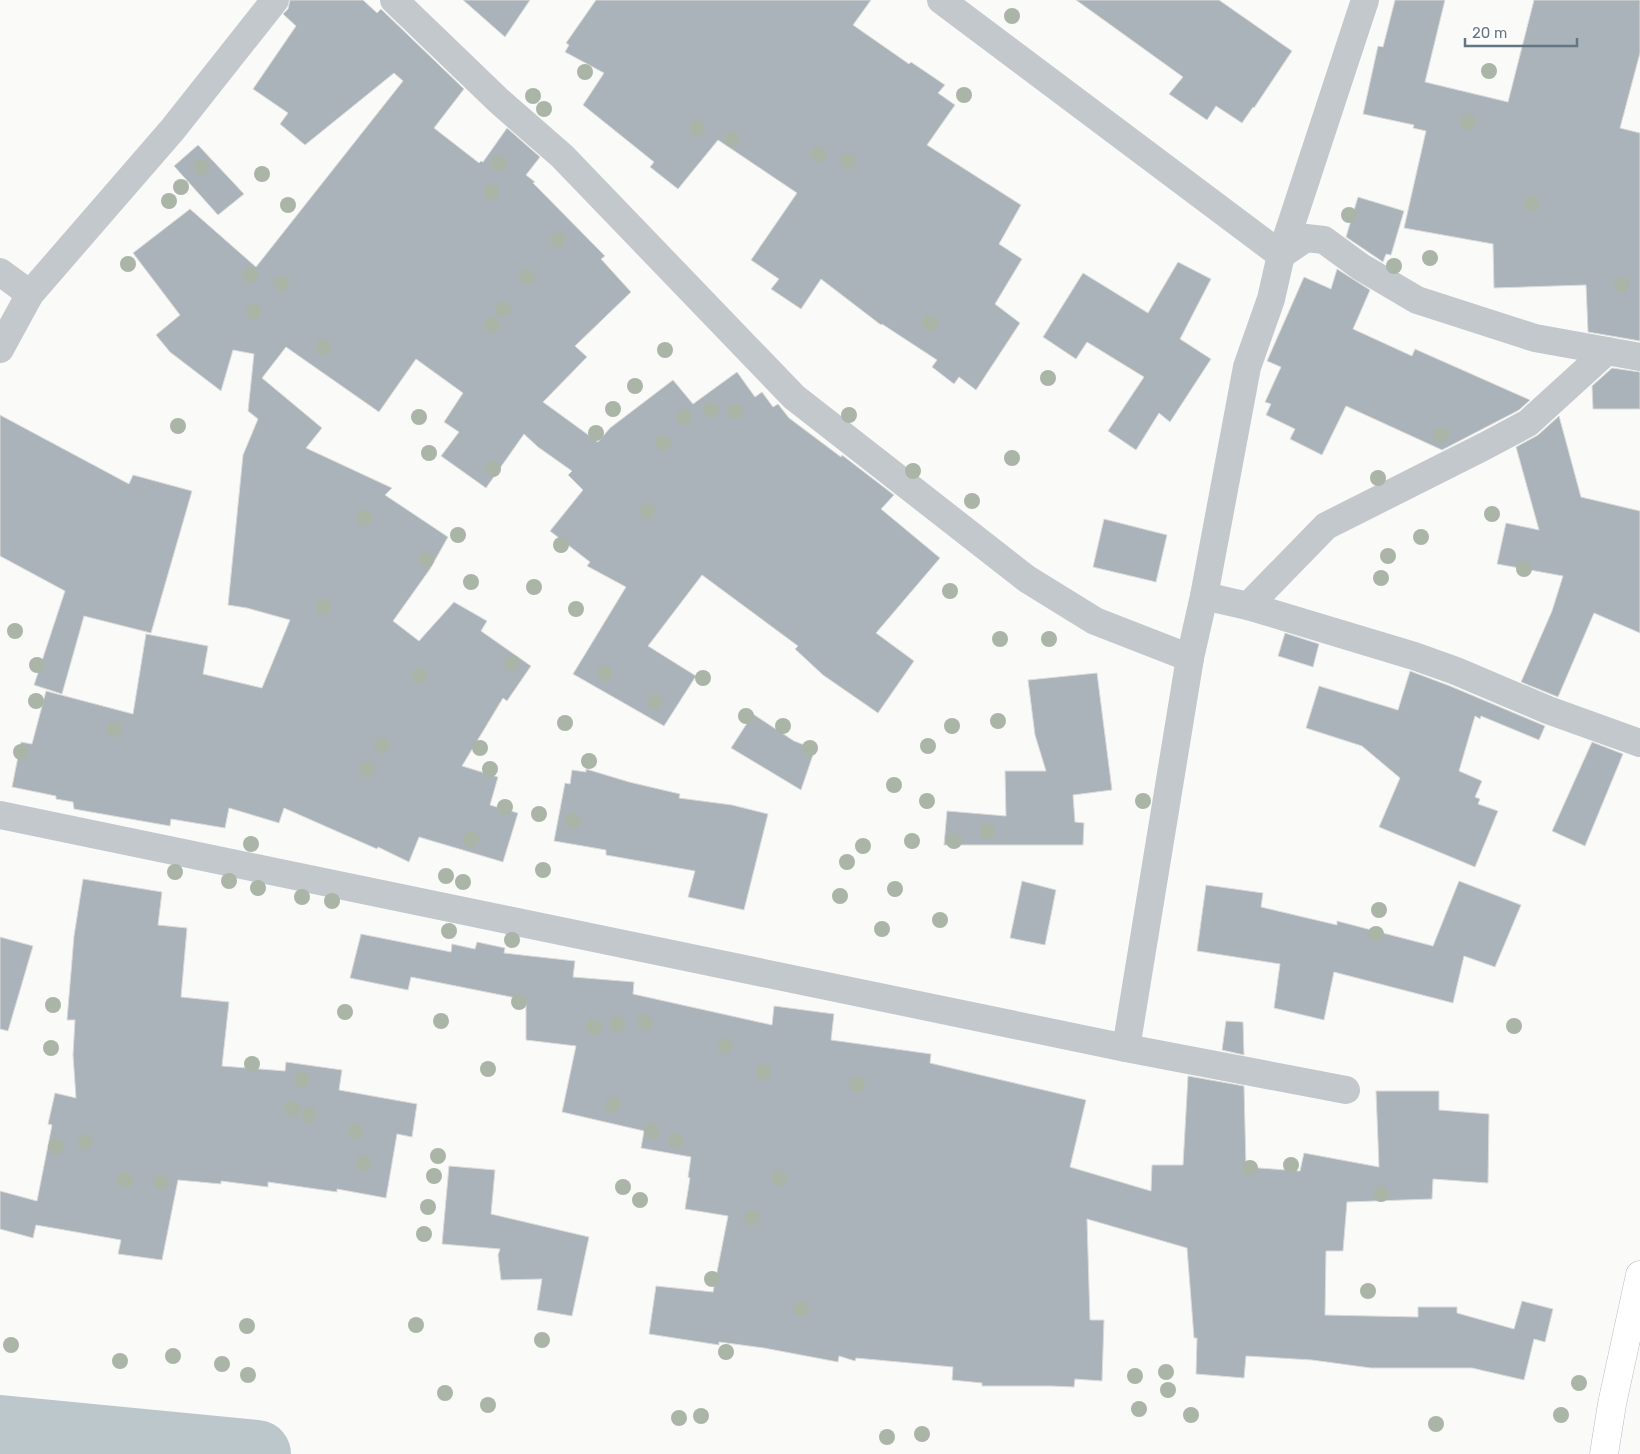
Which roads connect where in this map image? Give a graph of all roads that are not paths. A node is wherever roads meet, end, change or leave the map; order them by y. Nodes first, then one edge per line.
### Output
1 (275, 0) edge
2 (394, 0) edge
3 (941, 0) edge
4 (1365, 0) edge
5 (1281, 255) junction
6 (0, 272) edge
7 (30, 294) junction
8 (0, 349) edge
9 (1607, 352) junction
10 (1640, 358) edge
11 (1204, 596) junction
12 (1248, 606) junction
13 (1190, 658) junction
14 (1640, 743) edge
15 (0, 815) edge
16 (1126, 1048) junction
17 (1346, 1090) dead end
18 (1640, 1275) edge
19 (1604, 1454) edge

1 - 7 street
2 - 13 street
3 - 5 street
4 - 5 street
5 - 9 street
5 - 11 street
6 - 7 street
7 - 8 street
9 - 10 street
9 - 12 street
11 - 12 street
11 - 13 street
12 - 14 street
13 - 16 street
15 - 16 street
16 - 17 street
18 - 19 main road

